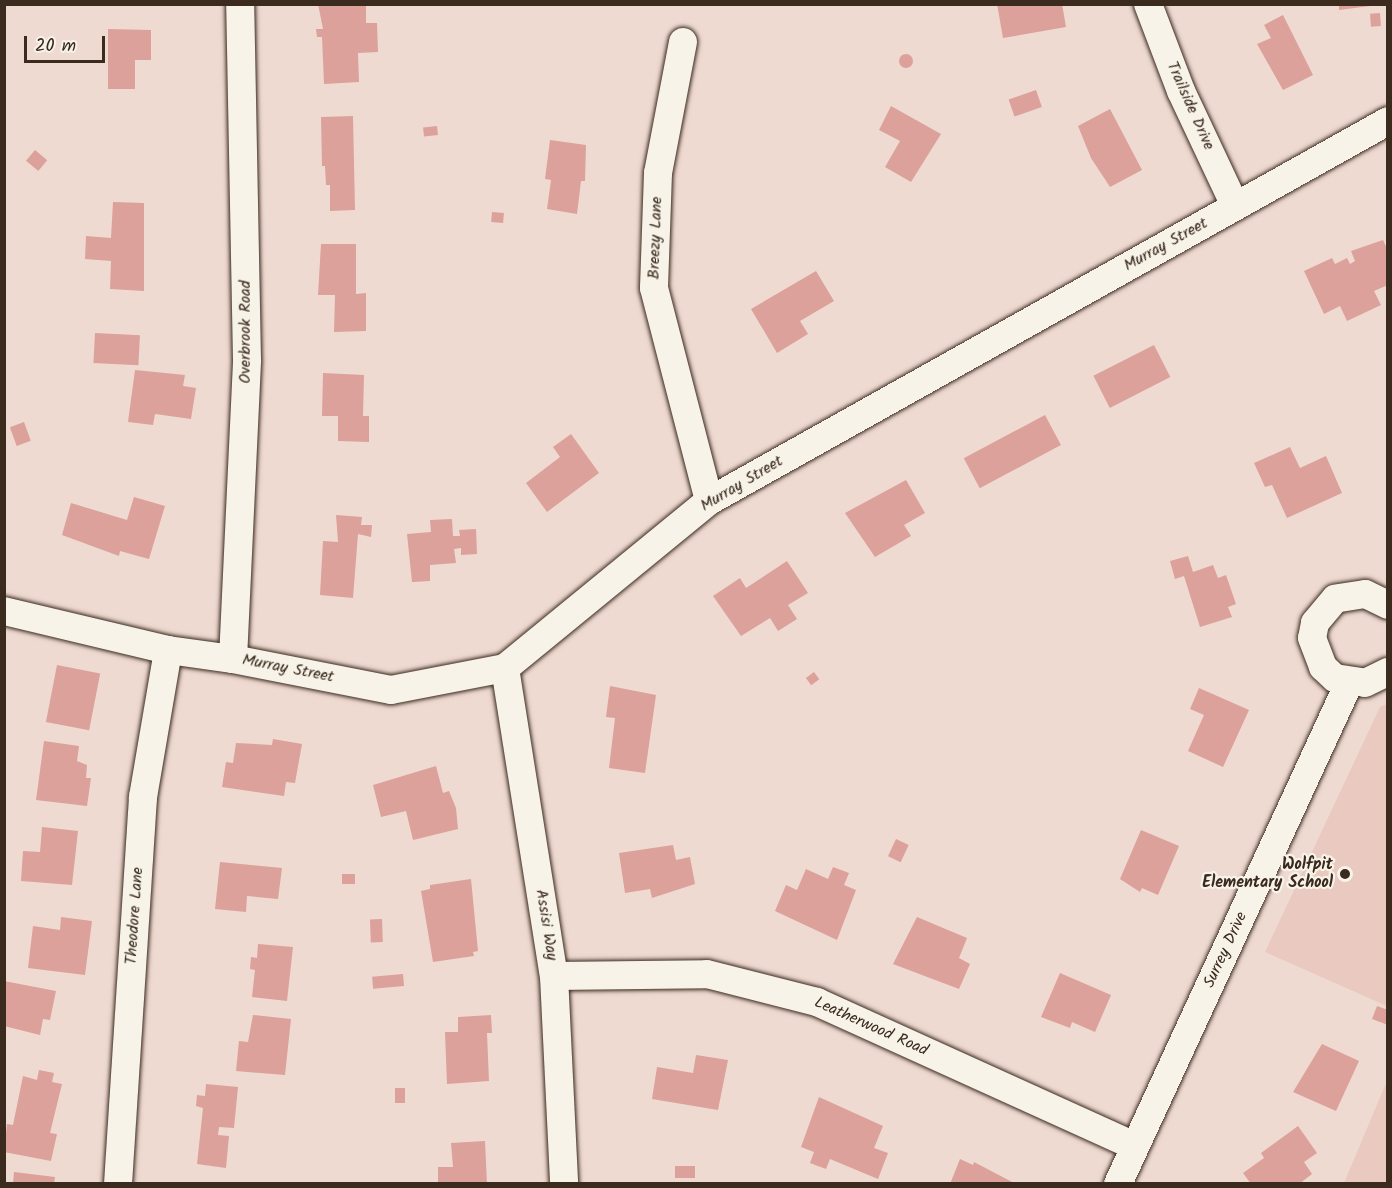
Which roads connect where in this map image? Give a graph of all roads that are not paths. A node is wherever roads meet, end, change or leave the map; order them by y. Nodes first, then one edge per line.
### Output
1 (240, 4) edge
2 (1148, 4) edge
3 (683, 42) dead end
4 (1388, 121) edge
5 (1235, 206) junction
6 (709, 501) junction
7 (1388, 605) edge
8 (4, 611) edge
9 (168, 650) junction
10 (233, 658) junction
11 (505, 668) junction
12 (1388, 672) edge
13 (1349, 683) junction
14 (554, 976) junction
15 (1134, 1146) junction
16 (118, 1184) edge
17 (564, 1184) edge
18 (1118, 1184) edge

1 - 10 street, Overbrook Road
2 - 5 street, Trailside Drive
3 - 6 street, Breezy Lane
4 - 5 street, Murray Street
5 - 6 street, Murray Street
6 - 11 street, Murray Street
7 - 13 street
8 - 9 street, Murray Street
9 - 10 street, Murray Street
9 - 16 street, Theodore Lane
10 - 11 street, Murray Street
11 - 14 street, Assisi Way
12 - 13 street
13 - 15 street, Surrey Drive
14 - 15 street, Leatherwood Road
14 - 17 street, Assisi Way
15 - 18 street, Surrey Drive

